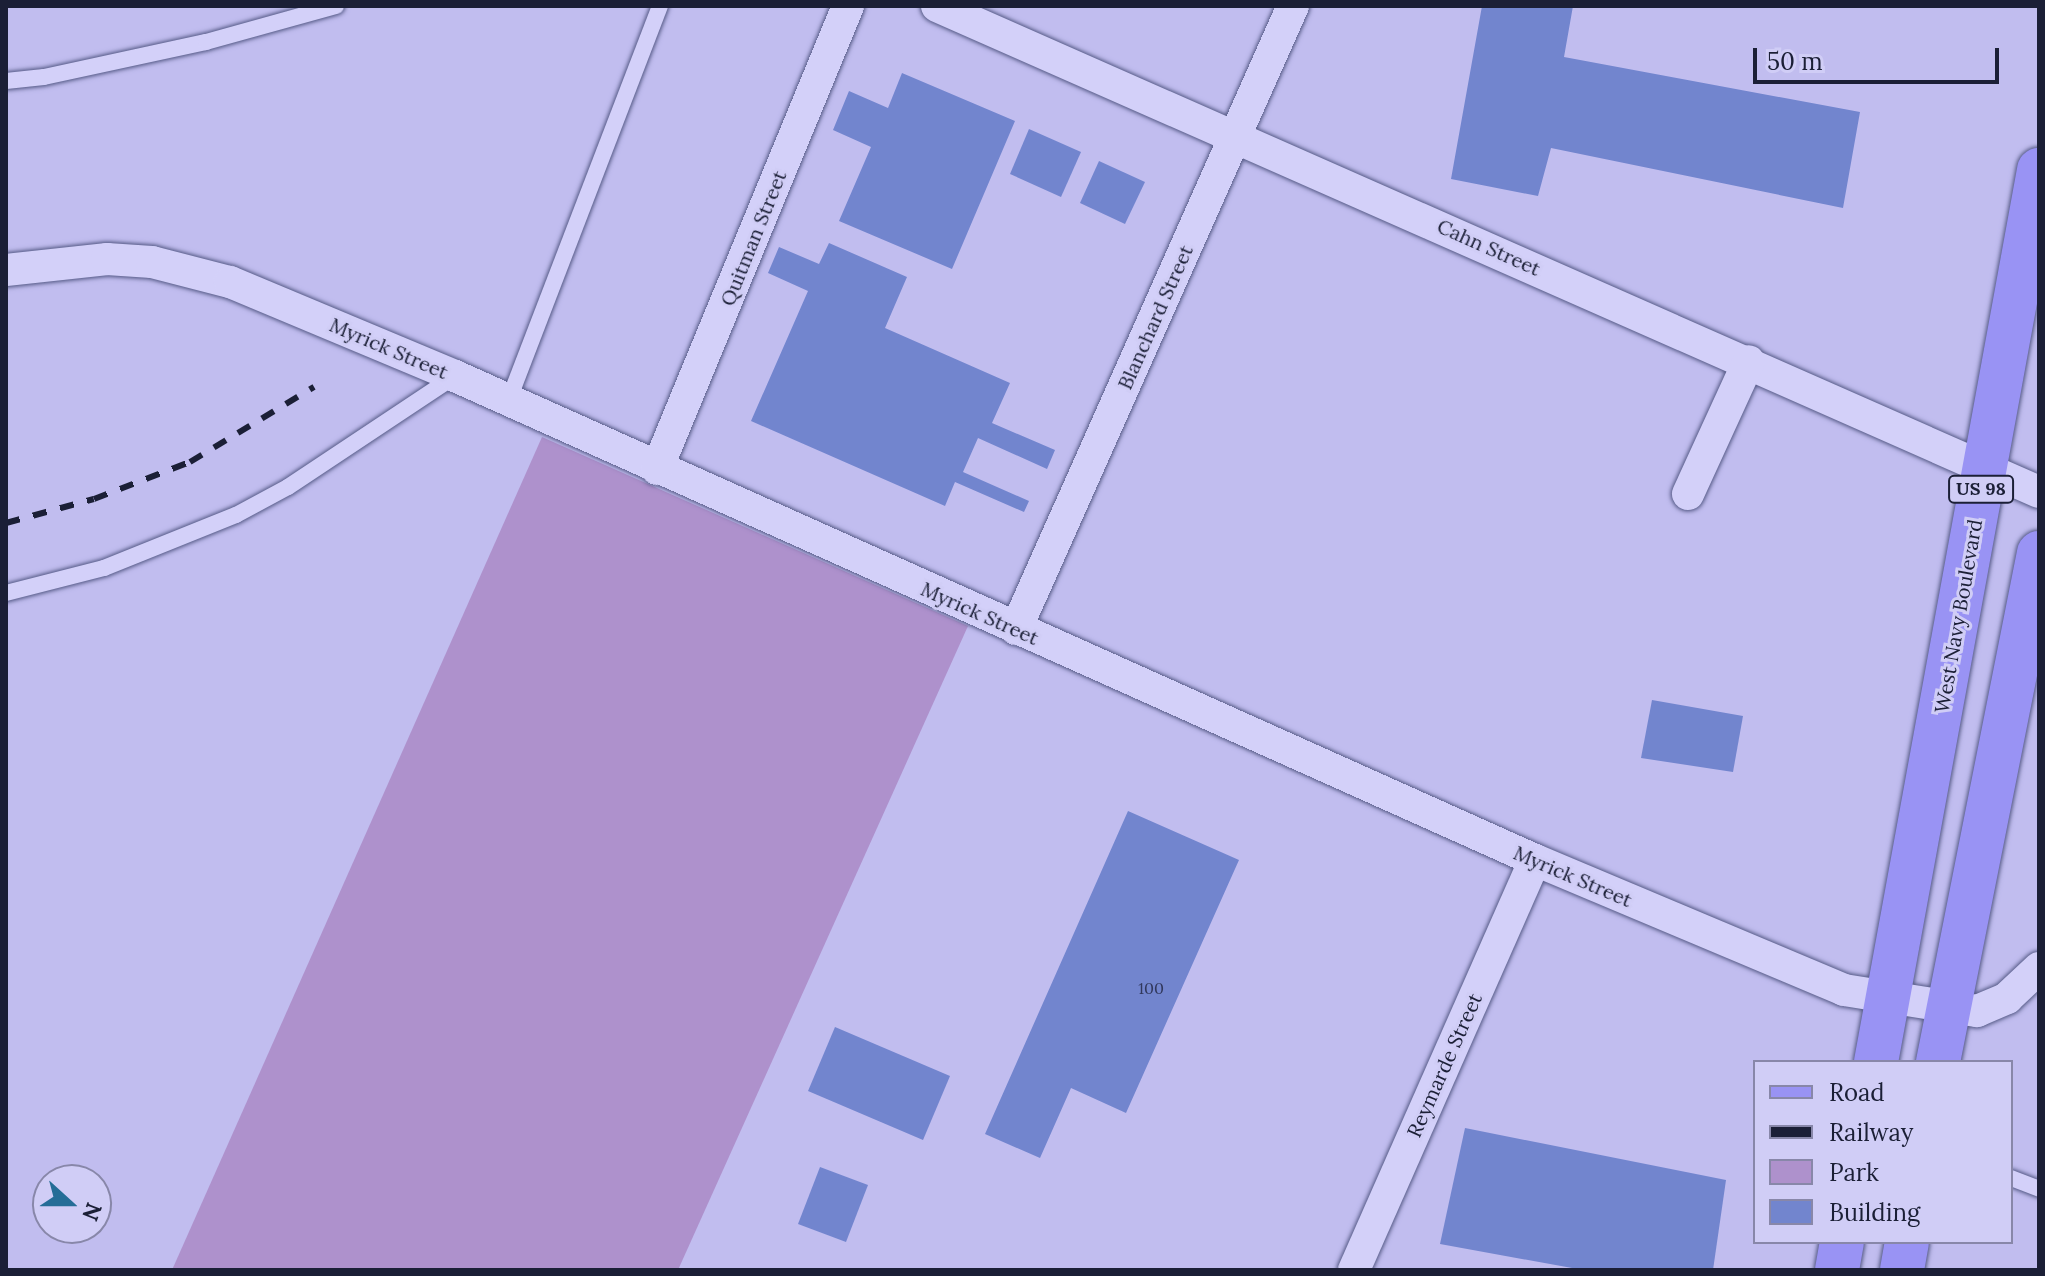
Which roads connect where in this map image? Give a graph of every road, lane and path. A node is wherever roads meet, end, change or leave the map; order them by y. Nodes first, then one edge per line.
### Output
1 (336, 6) edge
2 (660, 6) edge
3 (848, 6) edge
4 (937, 6) edge
5 (1293, 6) edge
6 (6, 81) edge
7 (1235, 136) junction
8 (2039, 170) edge
9 (6, 270) edge
10 (1749, 361) junction
11 (455, 376) junction
12 (508, 402) junction
13 (1985, 466) junction
14 (657, 469) junction
15 (2039, 492) edge
16 (1688, 494) dead end
17 (2039, 553) edge
18 (6, 593) edge
19 (1016, 629) junction
20 (1535, 860) junction
21 (2039, 968) edge
22 (1887, 999) junction
23 (1948, 1010) junction
24 (1876, 1060) edge
25 (1938, 1060) edge
26 (2013, 1179) edge
27 (2039, 1189) edge
28 (1842, 1244) edge
29 (1907, 1244) edge
30 (1354, 1270) edge
31 (1837, 1270) edge
32 (1902, 1270) edge

1 - 6 lane
2 - 12 lane
3 - 14 street, Quitman Street
4 - 7 street, Cahn Street
5 - 7 street, Blanchard Street
7 - 10 street, Cahn Street
7 - 19 street, Blanchard Street
8 - 13 main road, West Navy Boulevard / US 98
9 - 11 street, Myrick Street
10 - 13 street, Cahn Street
10 - 16 street
11 - 12 street, Myrick Street
11 - 18 lane
12 - 14 street, Myrick Street
13 - 15 street, Cahn Street
13 - 22 main road, West Navy Boulevard / US 98
14 - 19 street, Myrick Street
17 - 23 main road
19 - 20 street, Myrick Street
20 - 22 street, Myrick Street
20 - 30 street, Reymarde Street
21 - 23 street, Myrick Street
22 - 23 street, Myrick Street
22 - 24 main road, West Navy Boulevard / US 98
23 - 25 main road
26 - 27 lane
28 - 31 main road
29 - 32 main road

